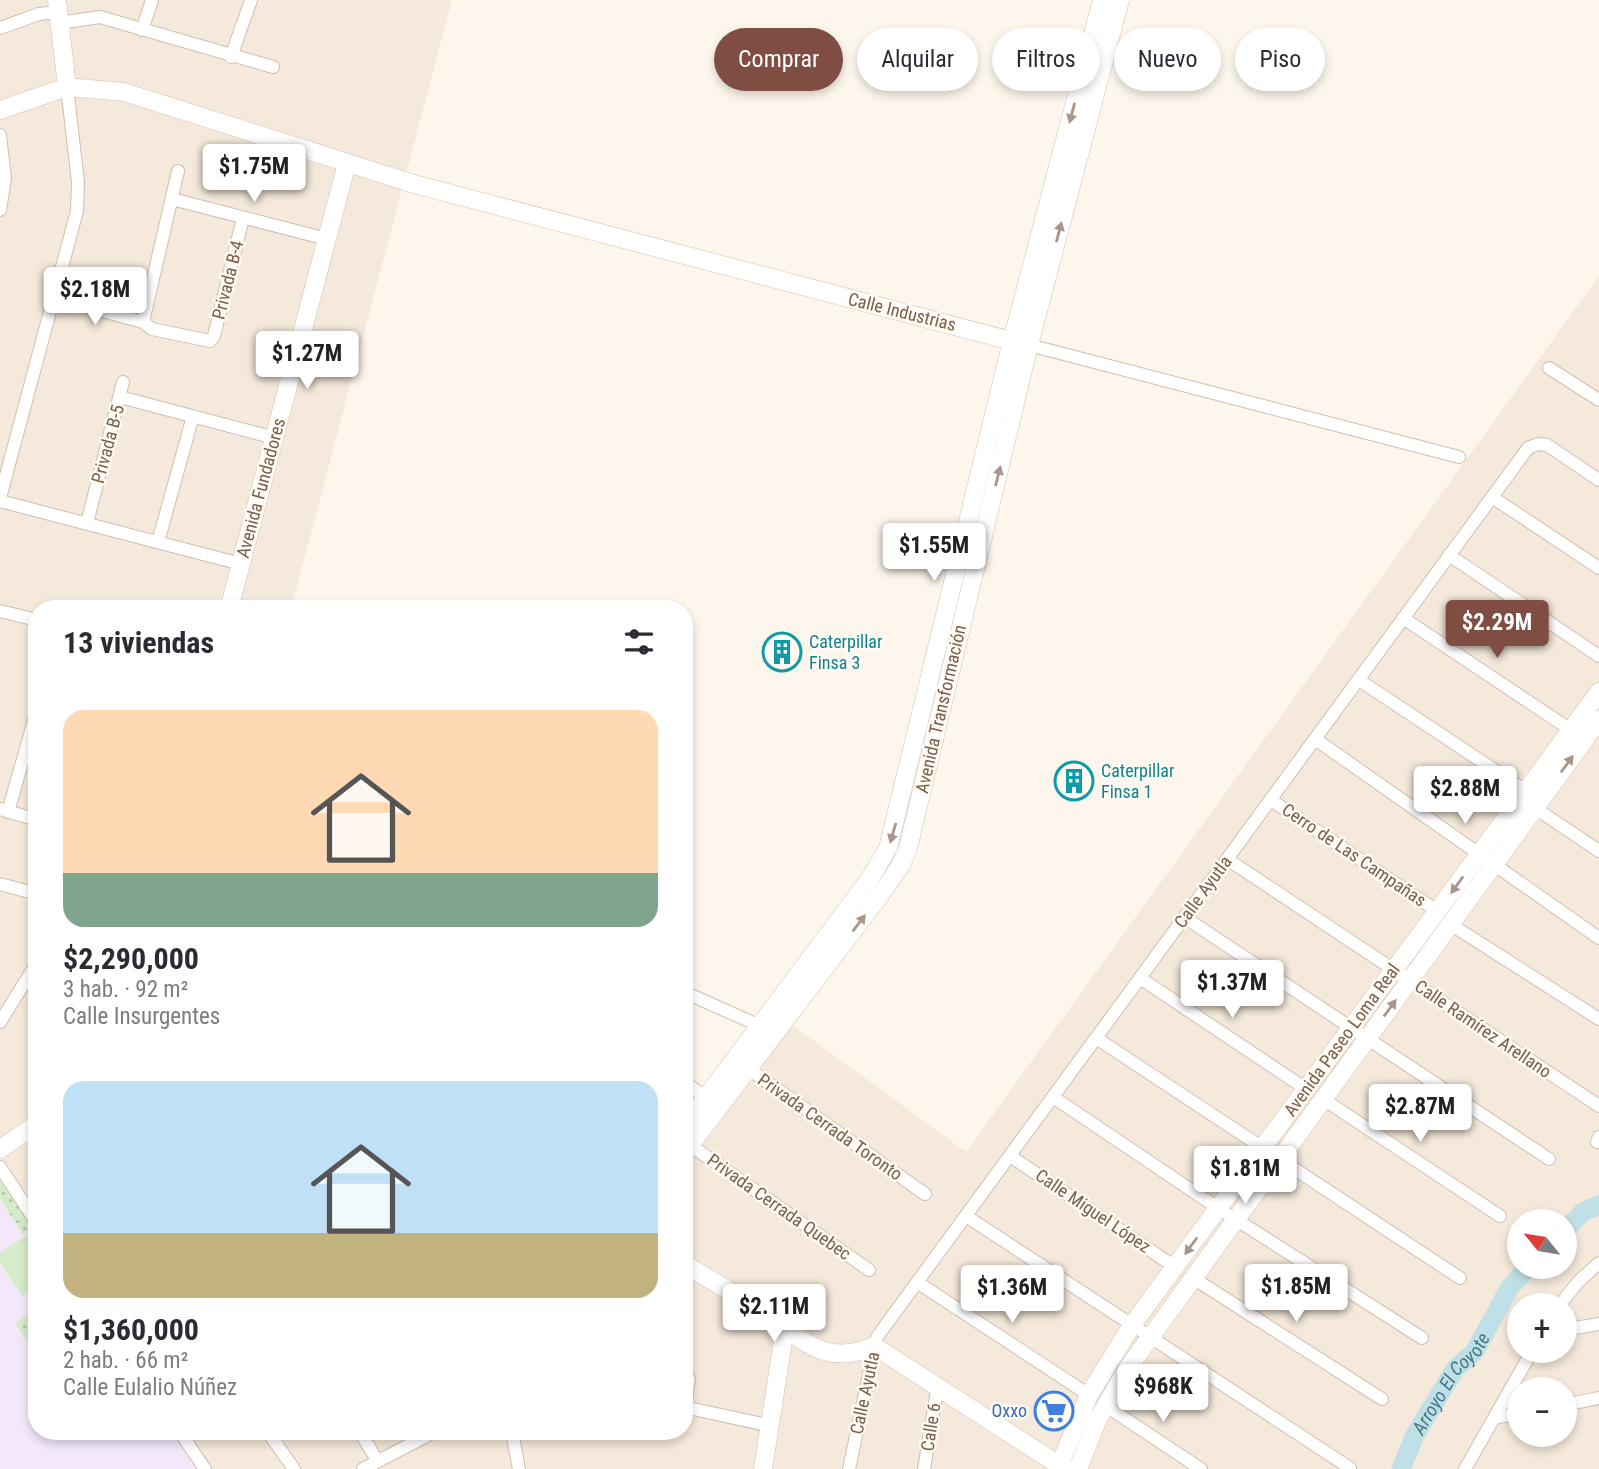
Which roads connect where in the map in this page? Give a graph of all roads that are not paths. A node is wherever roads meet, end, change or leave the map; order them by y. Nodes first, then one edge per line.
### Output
1 (152, 0) edge
2 (251, 0) edge
3 (1106, 2) edge
4 (58, 11) edge
5 (0, 28) edge
6 (142, 30) junction
7 (231, 57) junction
8 (273, 67) dead end
9 (67, 87) junction
10 (0, 110) edge
11 (0, 135) edge
12 (346, 163) junction
13 (178, 171) dead end
14 (172, 199) junction
15 (0, 210) edge
16 (243, 218) junction
17 (327, 239) junction
18 (55, 298) junction
19 (143, 322) junction
20 (1021, 343) junction
21 (1549, 368) dead end
22 (123, 382) dead end
23 (120, 397) junction
24 (1599, 400) edge
25 (193, 416) junction
26 (275, 438) junction
27 (1459, 457) dead end
28 (1599, 480) edge
29 (1492, 497) junction
30 (0, 500) edge
31 (87, 523) junction
32 (158, 542) junction
33 (1449, 555) junction
34 (241, 564) junction
35 (1599, 568) edge
36 (231, 600) edge
37 (0, 611) edge
38 (28, 618) edge
39 (1403, 618) junction
40 (1599, 656) edge
41 (1359, 680) junction
42 (1599, 692) edge
43 (1599, 720) edge
44 (28, 737) edge
45 (1315, 739) junction
46 (1585, 739) edge
47 (1526, 791) junction
48 (1271, 800) junction
49 (1535, 808) junction
50 (4, 810) edge
51 (28, 817) edge
52 (1599, 850) edge
53 (1227, 859) junction
54 (1485, 861) junction
55 (0, 884) edge
56 (28, 892) edge
57 (1437, 911) junction
58 (1184, 918) junction
59 (1450, 924) junction
60 (1599, 938) edge
61 (1394, 970) junction
62 (1140, 978) junction
63 (28, 979) edge
64 (1410, 980) junction
65 (693, 996) edge
66 (1599, 1019) edge
67 (0, 1022) edge
68 (1351, 1029) junction
69 (768, 1030) junction
70 (1096, 1038) junction
71 (1367, 1039) junction
72 (742, 1065) junction
73 (693, 1089) edge
74 (1306, 1089) junction
75 (1053, 1097) junction
76 (1323, 1099) junction
77 (713, 1103) junction
78 (1599, 1106) edge
79 (693, 1120) edge
80 (28, 1130) edge
81 (693, 1138) edge
82 (0, 1149) edge
83 (1262, 1149) junction
84 (693, 1153) edge
85 (1010, 1156) junction
86 (1279, 1159) junction
87 (1549, 1159) dead end
88 (0, 1167) edge
89 (925, 1194) dead end
90 (1218, 1208) junction
91 (28, 1209) edge
92 (966, 1216) junction
93 (1500, 1216) dead end
94 (1236, 1219) junction
95 (1599, 1263) edge
96 (1175, 1267) junction
97 (693, 1270) edge
98 (869, 1270) dead end
99 (1193, 1278) junction
100 (1460, 1278) dead end
101 (917, 1282) junction
102 (1569, 1293) edge
103 (1599, 1324) edge
104 (1132, 1325) junction
105 (785, 1328) junction
106 (1577, 1328) edge
107 (1149, 1337) junction
108 (1422, 1338) dead end
109 (874, 1346) junction
110 (1525, 1363) edge
111 (938, 1384) junction
112 (1088, 1395) junction
113 (1599, 1398) edge
114 (1382, 1399) dead end
115 (1577, 1402) edge
116 (1106, 1406) junction
117 (693, 1409) edge
118 (1507, 1415) edge
119 (1494, 1418) junction
120 (771, 1426) junction
121 (185, 1440) edge
122 (274, 1440) edge
123 (365, 1440) edge
124 (418, 1440) edge
125 (514, 1440) edge
126 (377, 1460) junction
127 (1061, 1468) edge
128 (1350, 1468) edge
129 (205, 1469) edge
130 (294, 1469) edge
131 (363, 1469) edge
132 (520, 1469) edge
133 (763, 1469) edge
134 (849, 1469) edge
135 (924, 1469) edge
136 (1078, 1469) edge
137 (1201, 1469) edge
138 (1465, 1469) edge

1 - 6 street
2 - 7 street
3 - 20 street, Avenida Transformación
4 - 5 street
4 - 6 street
4 - 9 street
6 - 7 street
7 - 8 street
9 - 10 street
9 - 12 street, Calle Industrias
9 - 18 street
11 - 15 street
12 - 17 street, Avenida Fundadores
12 - 20 street, Calle Industrias
13 - 14 street
14 - 16 street, Privada B-4
14 - 19 street
16 - 17 street, Privada B-4
16 - 19 street, Privada B-4
17 - 26 street, Avenida Fundadores
18 - 19 street
18 - 30 street
20 - 27 street, Calle Industrias
20 - 69 street, Avenida Transformación
21 - 24 street
22 - 23 street
23 - 25 street, Privada B-5
23 - 31 street, Privada B-5
25 - 26 street, Privada B-5
25 - 32 street
26 - 34 street, Avenida Fundadores
28 - 29 street, Calle Ayutla
29 - 33 street, Calle Ayutla
29 - 35 street
30 - 31 street
31 - 32 street
32 - 34 street
33 - 39 street, Calle Ayutla
33 - 40 street
34 - 36 street, Avenida Fundadores
37 - 38 street
39 - 41 street, Calle Ayutla
39 - 46 street
41 - 45 street, Calle Ayutla
41 - 47 street
42 - 46 street, Avenida Paseo Loma Real
43 - 46 street, Avenida Paseo Loma Real
44 - 50 street
45 - 48 street, Calle Ayutla
45 - 54 street
46 - 47 street, Avenida Paseo Loma Real
49 -> 46 street, Avenida Paseo Loma Real
47 - 54 street, Avenida Paseo Loma Real
48 - 53 street, Calle Ayutla
48 - 57 street, Cerro de Las Campañas
49 - 52 street
49 - 54 street, Avenida Paseo Loma Real
50 - 51 street
53 - 58 street, Calle Ayutla
53 - 61 street, Calle Ramírez Arellano
54 -> 57 street, Avenida Paseo Loma Real
54 - 59 street, Avenida Paseo Loma Real
54 - 60 street
55 - 56 street
57 - 61 street, Avenida Paseo Loma Real
58 - 62 street, Calle Ayutla
58 - 68 street
59 - 64 street, Avenida Paseo Loma Real
59 - 66 street
61 - 64 street, Calle Ramírez Arellano
61 - 68 street, Avenida Paseo Loma Real
62 - 70 street, Calle Ayutla
62 - 74 street
63 - 67 street
71 -> 64 street, Avenida Paseo Loma Real
64 - 78 street, Calle Ramírez Arellano
65 - 69 street
68 - 71 street
68 - 74 street, Avenida Paseo Loma Real
69 - 72 street, Avenida Transformación
70 - 75 street, Calle Ayutla
70 - 83 street
71 - 76 street, Avenida Paseo Loma Real
71 - 87 street
72 - 77 street, Avenida Transformación
72 - 89 street, Privada Cerrada Toronto
73 - 77 street
74 - 83 street, Avenida Paseo Loma Real
75 - 85 street, Calle Ayutla
75 - 90 street
76 - 86 street, Avenida Paseo Loma Real
76 - 93 street
77 - 79 street, Avenida Transformación
77 - 81 street, Avenida Transformación
80 - 82 street
83 - 86 street
83 - 90 street, Avenida Paseo Loma Real
84 - 98 street, Privada Cerrada Quebec
85 - 92 street, Calle Ayutla
85 - 96 street, Calle Miguel López
86 - 94 street, Avenida Paseo Loma Real
86 - 100 street
88 - 91 street
90 - 94 street
90 -> 96 street, Avenida Paseo Loma Real
92 - 101 street, Calle Ayutla
92 - 104 street
94 - 99 street, Avenida Paseo Loma Real
94 - 108 street
95 - 102 street
96 - 104 street, Avenida Paseo Loma Real
97 - 105 street
99 - 107 street, Avenida Paseo Loma Real
99 - 114 street
101 - 109 street, Calle Ayutla
101 - 112 street
103 - 106 street
104 - 107 street
104 - 112 street, Avenida Paseo Loma Real
105 - 109 street
105 - 120 street
107 - 116 street, Avenida Paseo Loma Real
107 - 128 street
109 - 111 street
109 - 134 street, Calle Ayutla
110 - 119 street
111 - 127 street
111 - 135 street, Calle 6
112 - 127 street, Avenida Paseo Loma Real
113 - 115 street
116 - 136 street, Avenida Paseo Loma Real
116 - 137 street
117 - 120 street
118 - 119 street
119 - 138 street
120 - 133 street
121 - 129 street
122 - 130 street
123 - 126 street
124 - 126 street
125 - 132 street
126 - 131 street

